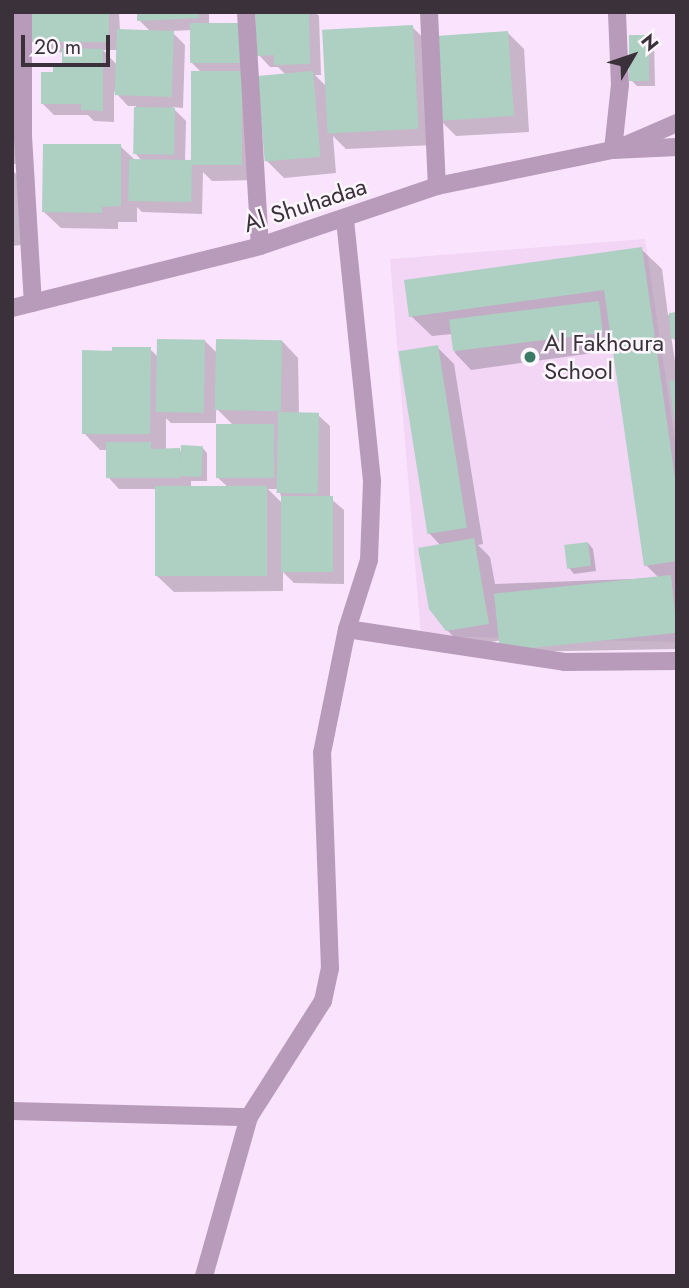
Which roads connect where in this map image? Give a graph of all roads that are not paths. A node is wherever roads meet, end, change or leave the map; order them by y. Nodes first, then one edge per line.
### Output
1 (23, 12) edge
2 (246, 12) edge
3 (429, 12) edge
4 (617, 12) edge
5 (677, 123) edge
6 (677, 147) edge
7 (613, 150) junction
8 (437, 186) junction
9 (345, 218) junction
10 (260, 246) junction
11 (33, 303) junction
12 (12, 308) edge
13 (347, 629) junction
14 (677, 661) edge
15 (12, 1111) edge
16 (250, 1117) junction
17 (204, 1276) edge

1 - 11 street
2 - 10 street
3 - 8 street
4 - 7 street
5 - 7 street
6 - 7 street
7 - 8 street, Al Shuhadaa
8 - 9 street, Al Shuhadaa
9 - 10 street, Al Shuhadaa
9 - 13 street
10 - 11 street, Al Shuhadaa
11 - 12 street, Al Shuhadaa
13 - 14 street
13 - 16 street
15 - 16 street
16 - 17 street

